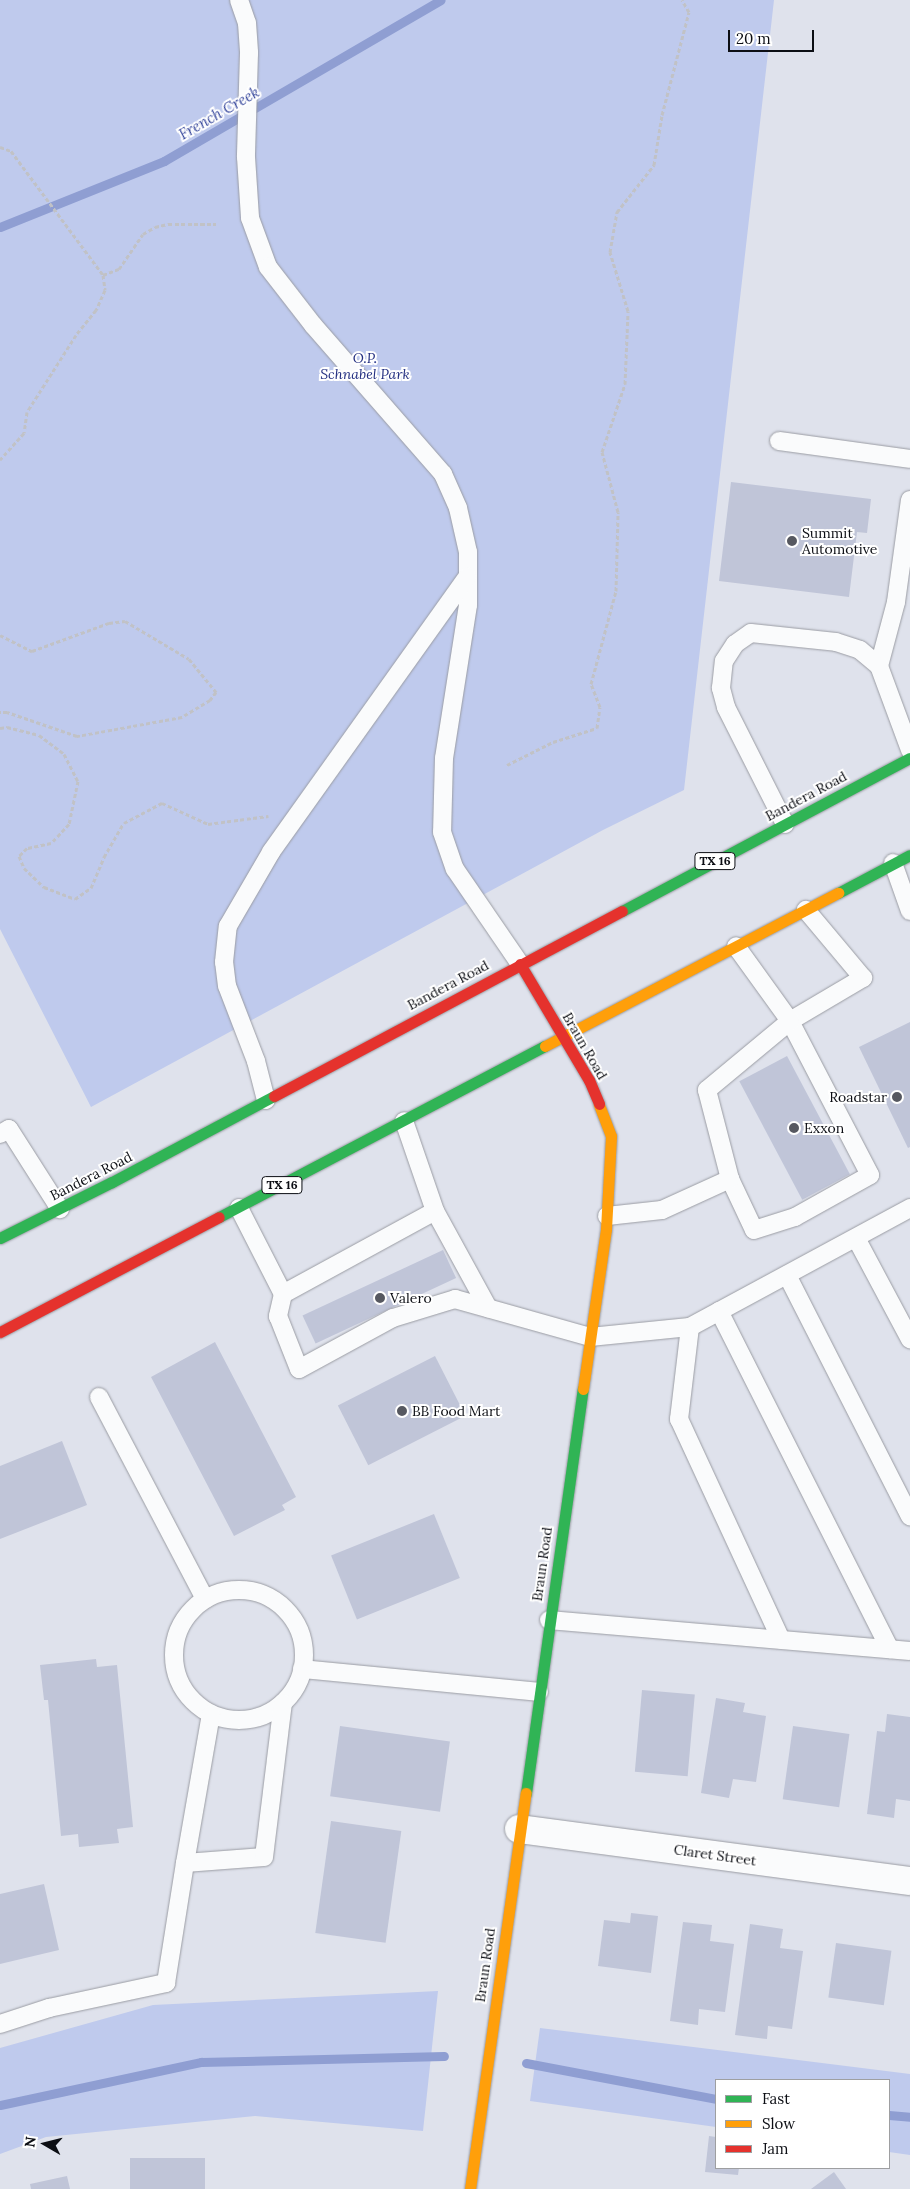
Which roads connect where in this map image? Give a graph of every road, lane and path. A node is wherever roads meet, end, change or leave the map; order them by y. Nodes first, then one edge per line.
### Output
1 (239, 0) edge
2 (682, 0) edge
3 (0, 147) edge
4 (216, 224) dead end
5 (103, 275) junction
6 (778, 441) dead end
7 (910, 459) edge
8 (0, 460) edge
9 (910, 500) edge
10 (467, 577) junction
11 (0, 635) edge
12 (879, 666) junction
13 (0, 712) edge
14 (0, 728) edge
15 (910, 750) edge
16 (910, 758) edge
17 (507, 764) dead end
18 (301, 811) junction
19 (785, 824) junction
20 (910, 855) edge
21 (893, 863) junction
22 (806, 910) junction
23 (910, 911) edge
24 (736, 946) junction
25 (520, 964) junction
26 (790, 1021) junction
27 (564, 1037) junction
28 (266, 1100) junction
29 (404, 1121) junction
30 (0, 1134) edge
31 (730, 1179) junction
32 (60, 1208) junction
33 (239, 1208) junction
34 (910, 1208) edge
35 (434, 1211) junction
36 (607, 1216) junction
37 (0, 1238) edge
38 (856, 1238) junction
39 (787, 1275) junction
40 (283, 1294) junction
41 (488, 1308) junction
42 (719, 1311) junction
43 (690, 1327) junction
44 (0, 1332) edge
45 (590, 1337) junction
46 (910, 1339) edge
47 (99, 1397) dead end
48 (910, 1516) edge
49 (205, 1599) junction
50 (550, 1620) junction
51 (781, 1640) junction
52 (890, 1649) junction
53 (910, 1651) edge
54 (302, 1669) junction
55 (539, 1692) junction
56 (283, 1703) junction
57 (211, 1714) junction
58 (519, 1829) junction
59 (185, 1863) junction
60 (910, 1881) edge
61 (0, 2024) edge
62 (470, 2189) edge

1 - 10 lane
2 - 17 path
3 - 5 path
4 - 5 path
5 - 8 path
6 - 7 lane
9 - 12 lane
10 - 18 lane
10 - 25 lane
11 - 13 path
12 - 15 lane
12 - 19 lane
14 - 18 path
16 - 19 main road, Bandera Road / TX 16
18 - 28 lane
19 - 25 main road, Bandera Road / TX 16
20 - 21 main road, TX 16
21 - 22 main road, TX 16
21 - 23 lane
22 - 24 main road, TX 16
22 - 26 lane
24 - 26 lane
24 - 27 main road, TX 16
25 - 27 main road, Braun Road
25 - 28 main road, Bandera Road / TX 16
26 - 31 lane
26 - 31 lane
27 - 29 main road, TX 16
27 - 36 main road, Braun Road
28 - 32 main road, Bandera Road / TX 16
29 - 33 main road, TX 16
29 - 35 lane
30 - 32 lane
31 - 36 lane
32 - 37 main road, Bandera Road / TX 16
33 - 40 lane
33 - 44 main road, TX 16
34 - 38 lane
35 - 40 lane
35 - 41 lane
36 - 45 main road, Braun Road
38 - 39 lane
38 - 46 lane
39 - 42 lane
39 - 48 lane
40 - 41 lane
41 - 45 lane
42 - 43 lane
42 - 52 lane
43 - 45 lane
43 - 51 lane
45 - 50 main road, Braun Road
47 - 49 lane
49 - 54 lane
49 - 57 lane
50 - 51 lane
50 - 55 main road, Braun Road
51 - 52 lane
52 - 53 lane
54 - 55 lane
54 - 56 lane
55 - 58 main road, Braun Road
56 - 57 lane
56 - 59 lane
57 - 59 lane
58 - 60 street, Claret Street
58 - 62 main road, Braun Road
59 - 61 lane

